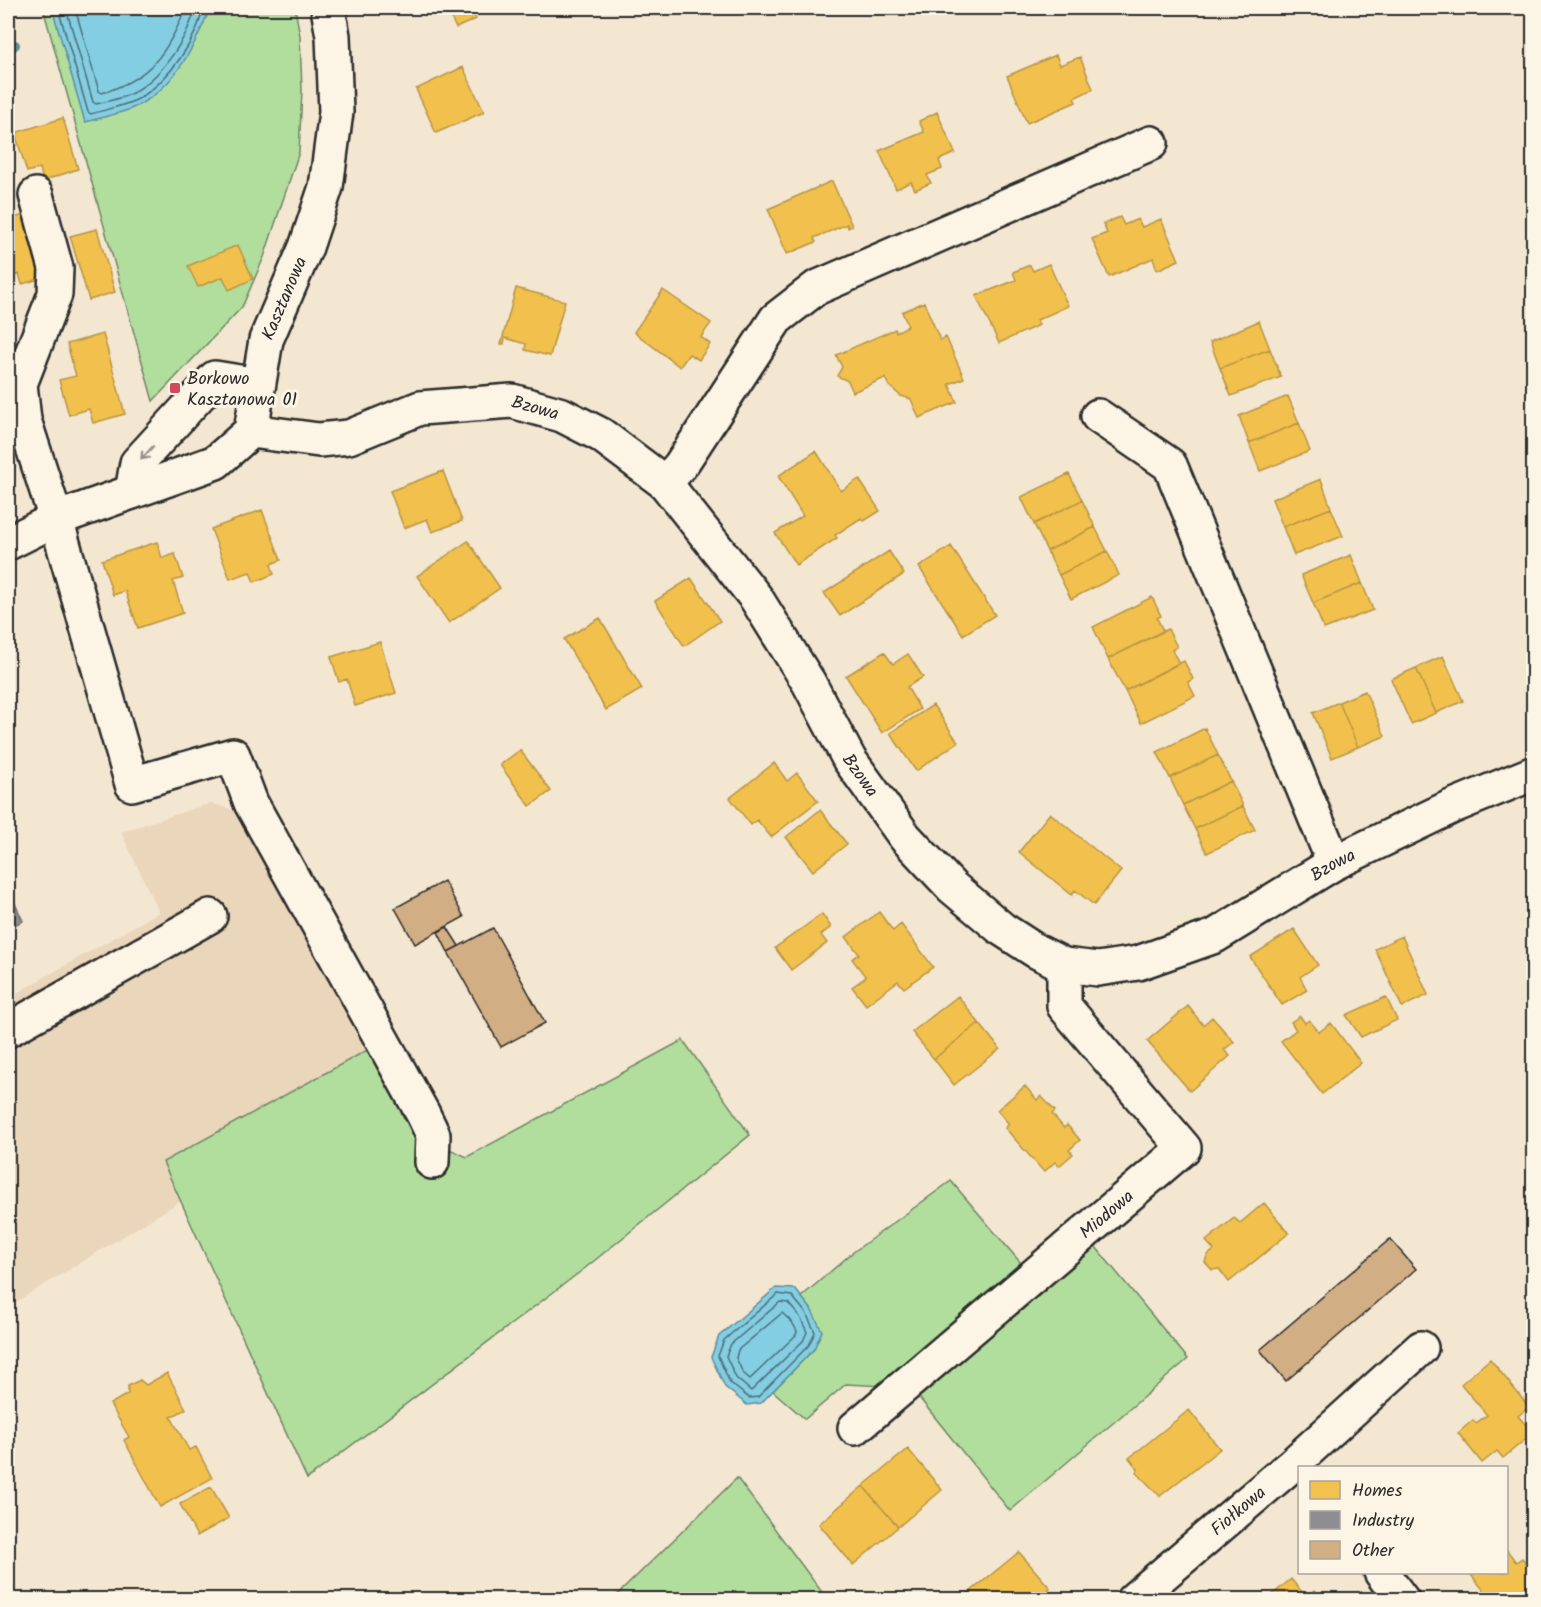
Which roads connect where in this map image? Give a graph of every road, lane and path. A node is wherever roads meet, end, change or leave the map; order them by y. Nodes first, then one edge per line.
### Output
1 (328, 8) edge
2 (1151, 142) dead end
3 (36, 195) dead end
4 (258, 385) junction
5 (1098, 416) dead end
6 (251, 431) junction
7 (665, 483) junction
8 (132, 492) junction
9 (56, 519) junction
10 (8, 543) edge
11 (1533, 773) edge
12 (1334, 863) junction
13 (210, 916) dead end
14 (1064, 965) junction
15 (8, 1030) edge
16 (432, 1162) dead end
17 (1421, 1348) dead end
18 (855, 1428) dead end
19 (1298, 1466) edge
20 (1296, 1468) edge
21 (1383, 1574) edge
22 (1132, 1599) edge
23 (1402, 1599) edge

1 - 4 street, Kasztanowa
2 - 7 street
3 - 9 street
4 - 6 street, Kasztanowa
4 -> 8 street
5 - 12 street
6 - 7 street, Bzowa
6 - 8 street
7 - 14 street, Bzowa
8 - 9 street
9 - 10 street
9 - 16 street
11 - 12 street, Bzowa
12 - 14 street, Bzowa
13 - 15 street
14 - 18 street, Miodowa
17 - 19 street, Fiołkowa
20 - 22 street, Fiołkowa
21 - 23 street

